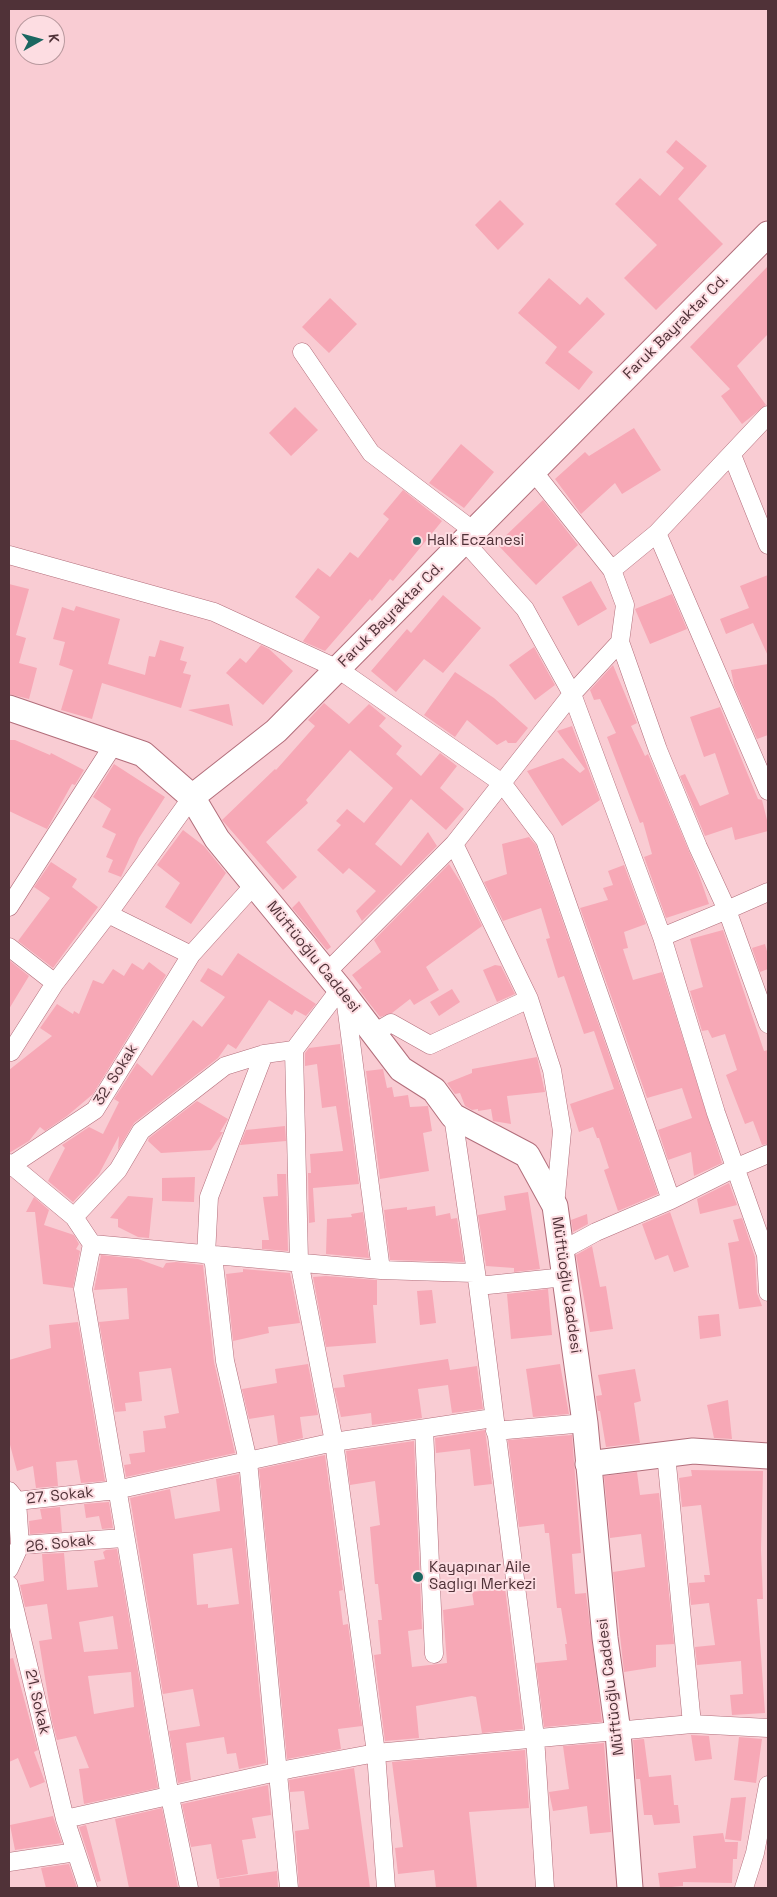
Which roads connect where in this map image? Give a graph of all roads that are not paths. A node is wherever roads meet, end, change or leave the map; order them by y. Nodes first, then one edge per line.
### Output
1 (768, 234) edge
2 (302, 352) dead end
3 (768, 415) edge
4 (732, 455) junction
5 (533, 471) junction
6 (657, 533) junction
7 (470, 537) junction
8 (768, 546) edge
9 (9, 555) edge
10 (612, 570) junction
11 (620, 642) junction
12 (338, 669) junction
13 (572, 694) junction
14 (9, 708) edge
15 (114, 744) junction
16 (502, 782) junction
17 (768, 791) edge
18 (192, 797) junction
19 (454, 844) junction
20 (254, 885) junction
21 (768, 892) edge
22 (9, 907) edge
23 (727, 910) junction
24 (108, 914) junction
25 (662, 937) junction
26 (9, 947) edge
27 (191, 955) junction
28 (55, 982) junction
29 (337, 985) junction
30 (529, 999) junction
31 (768, 1024) edge
32 (374, 1033) junction
33 (294, 1050) junction
34 (11, 1052) dead end
35 (264, 1054) junction
36 (453, 1116) junction
37 (768, 1154) edge
38 (9, 1165) edge
39 (735, 1168) junction
40 (671, 1200) junction
41 (555, 1206) junction
42 (74, 1217) junction
43 (92, 1244) junction
44 (561, 1250) junction
45 (209, 1255) junction
46 (299, 1261) junction
47 (381, 1270) junction
48 (564, 1277) junction
49 (476, 1280) junction
50 (768, 1292) edge
51 (585, 1423) junction
52 (494, 1425) junction
53 (424, 1429) junction
54 (334, 1442) junction
55 (666, 1454) junction
56 (768, 1456) edge
57 (248, 1461) junction
58 (588, 1464) junction
59 (116, 1490) junction
60 (13, 1496) edge
61 (124, 1538) junction
62 (20, 1546) junction
63 (9, 1569) edge
64 (9, 1585) edge
65 (434, 1654) dead end
66 (692, 1724) junction
67 (768, 1728) edge
68 (618, 1732) junction
69 (535, 1737) junction
70 (376, 1753) junction
71 (279, 1772) junction
72 (768, 1790) edge
73 (170, 1797) junction
74 (65, 1819) junction
75 (76, 1852) junction
76 (9, 1863) edge
77 (88, 1888) edge
78 (189, 1888) edge
79 (289, 1888) edge
80 (386, 1888) edge
81 (545, 1888) edge
82 (630, 1888) edge
83 (744, 1888) edge

1 - 5 street, Faruk Bayraktar Cd.
2 - 7 street
3 - 4 street
4 - 6 street
4 - 8 street
5 - 7 street, Faruk Bayraktar Cd.
5 - 10 street
6 - 10 street
6 - 17 street
7 - 12 street, Faruk Bayraktar Cd.
7 - 13 street
9 - 12 street
10 - 11 street
11 - 13 street
11 - 23 street
12 - 16 street
12 - 18 street, Faruk Bayraktar Cd.
13 - 16 street
13 - 25 street
14 - 15 street
15 - 18 street
15 - 22 street
16 - 19 street
16 - 40 street
18 - 20 street, Müftüoğlu Caddesi
18 - 24 street
19 - 29 street
19 - 30 street
20 - 27 street, 32. Sokak
20 - 29 street, Müftüoğlu Caddesi
21 - 23 street
23 - 25 street
23 - 31 street
24 - 27 street
24 - 28 street
25 - 39 street
26 - 28 street
27 - 38 street, 32. Sokak
28 - 34 street
29 - 32 street, Müftüoğlu Caddesi
29 - 33 street
29 - 47 street
30 - 32 street
30 - 41 street
32 - 36 street, Müftüoğlu Caddesi
33 - 35 street
33 - 46 street
35 - 42 street
35 - 45 street
36 - 41 street, Müftüoğlu Caddesi
36 - 49 street
37 - 39 street
38 - 42 street
39 - 40 street
39 - 50 street
40 - 44 street
41 - 44 street, Müftüoğlu Caddesi
42 - 43 street
43 - 45 street
43 - 59 street
44 - 48 street, Müftüoğlu Caddesi
45 - 46 street
45 - 57 street
46 - 47 street
46 - 54 street
47 - 49 street
48 - 49 street
48 - 51 street, Müftüoğlu Caddesi
49 - 52 street
51 - 52 street, 27. Sokak
51 - 58 street, Müftüoğlu Caddesi
52 - 53 street, 27. Sokak
52 - 69 street
53 - 54 street, 27. Sokak
53 - 65 street
54 - 57 street, 27. Sokak
54 - 70 street
55 - 56 street
55 - 58 street
55 - 66 street
57 - 59 street, 27. Sokak
57 - 71 street
58 - 68 street, Müftüoğlu Caddesi
59 - 60 street, 27. Sokak
59 - 61 street
60 - 62 street
61 - 62 street, 26. Sokak
61 - 73 street
62 - 63 street, 26. Sokak
64 - 74 street, 21. Sokak
66 - 67 street
66 - 68 street
68 - 69 street
68 - 82 street, Müftüoğlu Caddesi
69 - 70 street
69 - 81 street
70 - 71 street
70 - 80 street
71 - 73 street
71 - 79 street
72 - 83 street
73 - 74 street
73 - 78 street
74 - 75 street, 21. Sokak
75 - 76 street
75 - 77 street, 21. Sokak

